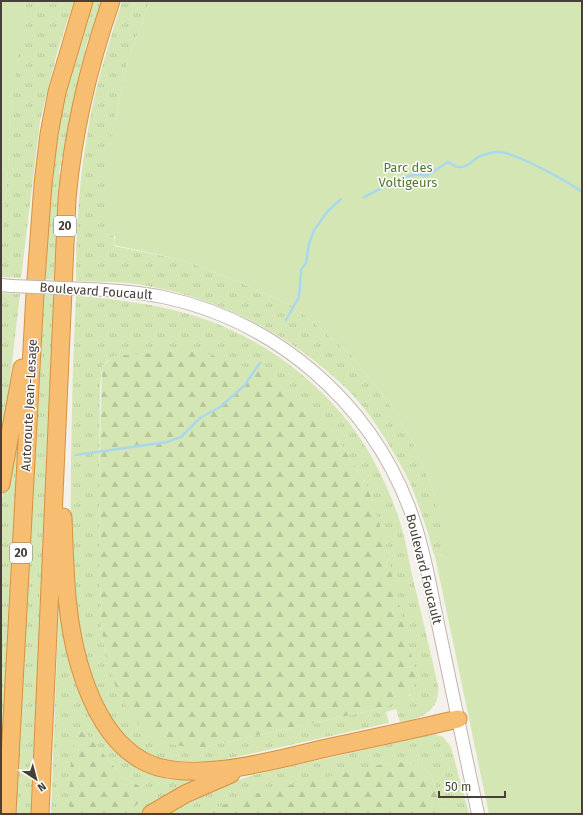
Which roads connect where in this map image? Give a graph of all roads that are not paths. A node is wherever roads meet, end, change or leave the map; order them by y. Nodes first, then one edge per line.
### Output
1 (84, 1) edge
2 (111, 1) edge
3 (6, 285) edge
4 (35, 293) junction
5 (57, 412) junction
6 (1, 484) edge
7 (458, 719) junction
8 (255, 764) junction
9 (8, 814) edge
10 (40, 814) edge
11 (151, 814) edge
12 (478, 814) edge

1 - 4 highway, Autoroute Jean-Lesage / 20
2 - 5 highway, 20
3 - 7 street, Boulevard Foucault, bridge
4 - 6 highway
4 - 9 highway, Autoroute Jean-Lesage / 20
5 - 8 highway
5 - 10 highway, 20
7 - 8 highway
7 - 12 street, Boulevard Foucault
8 - 11 highway

